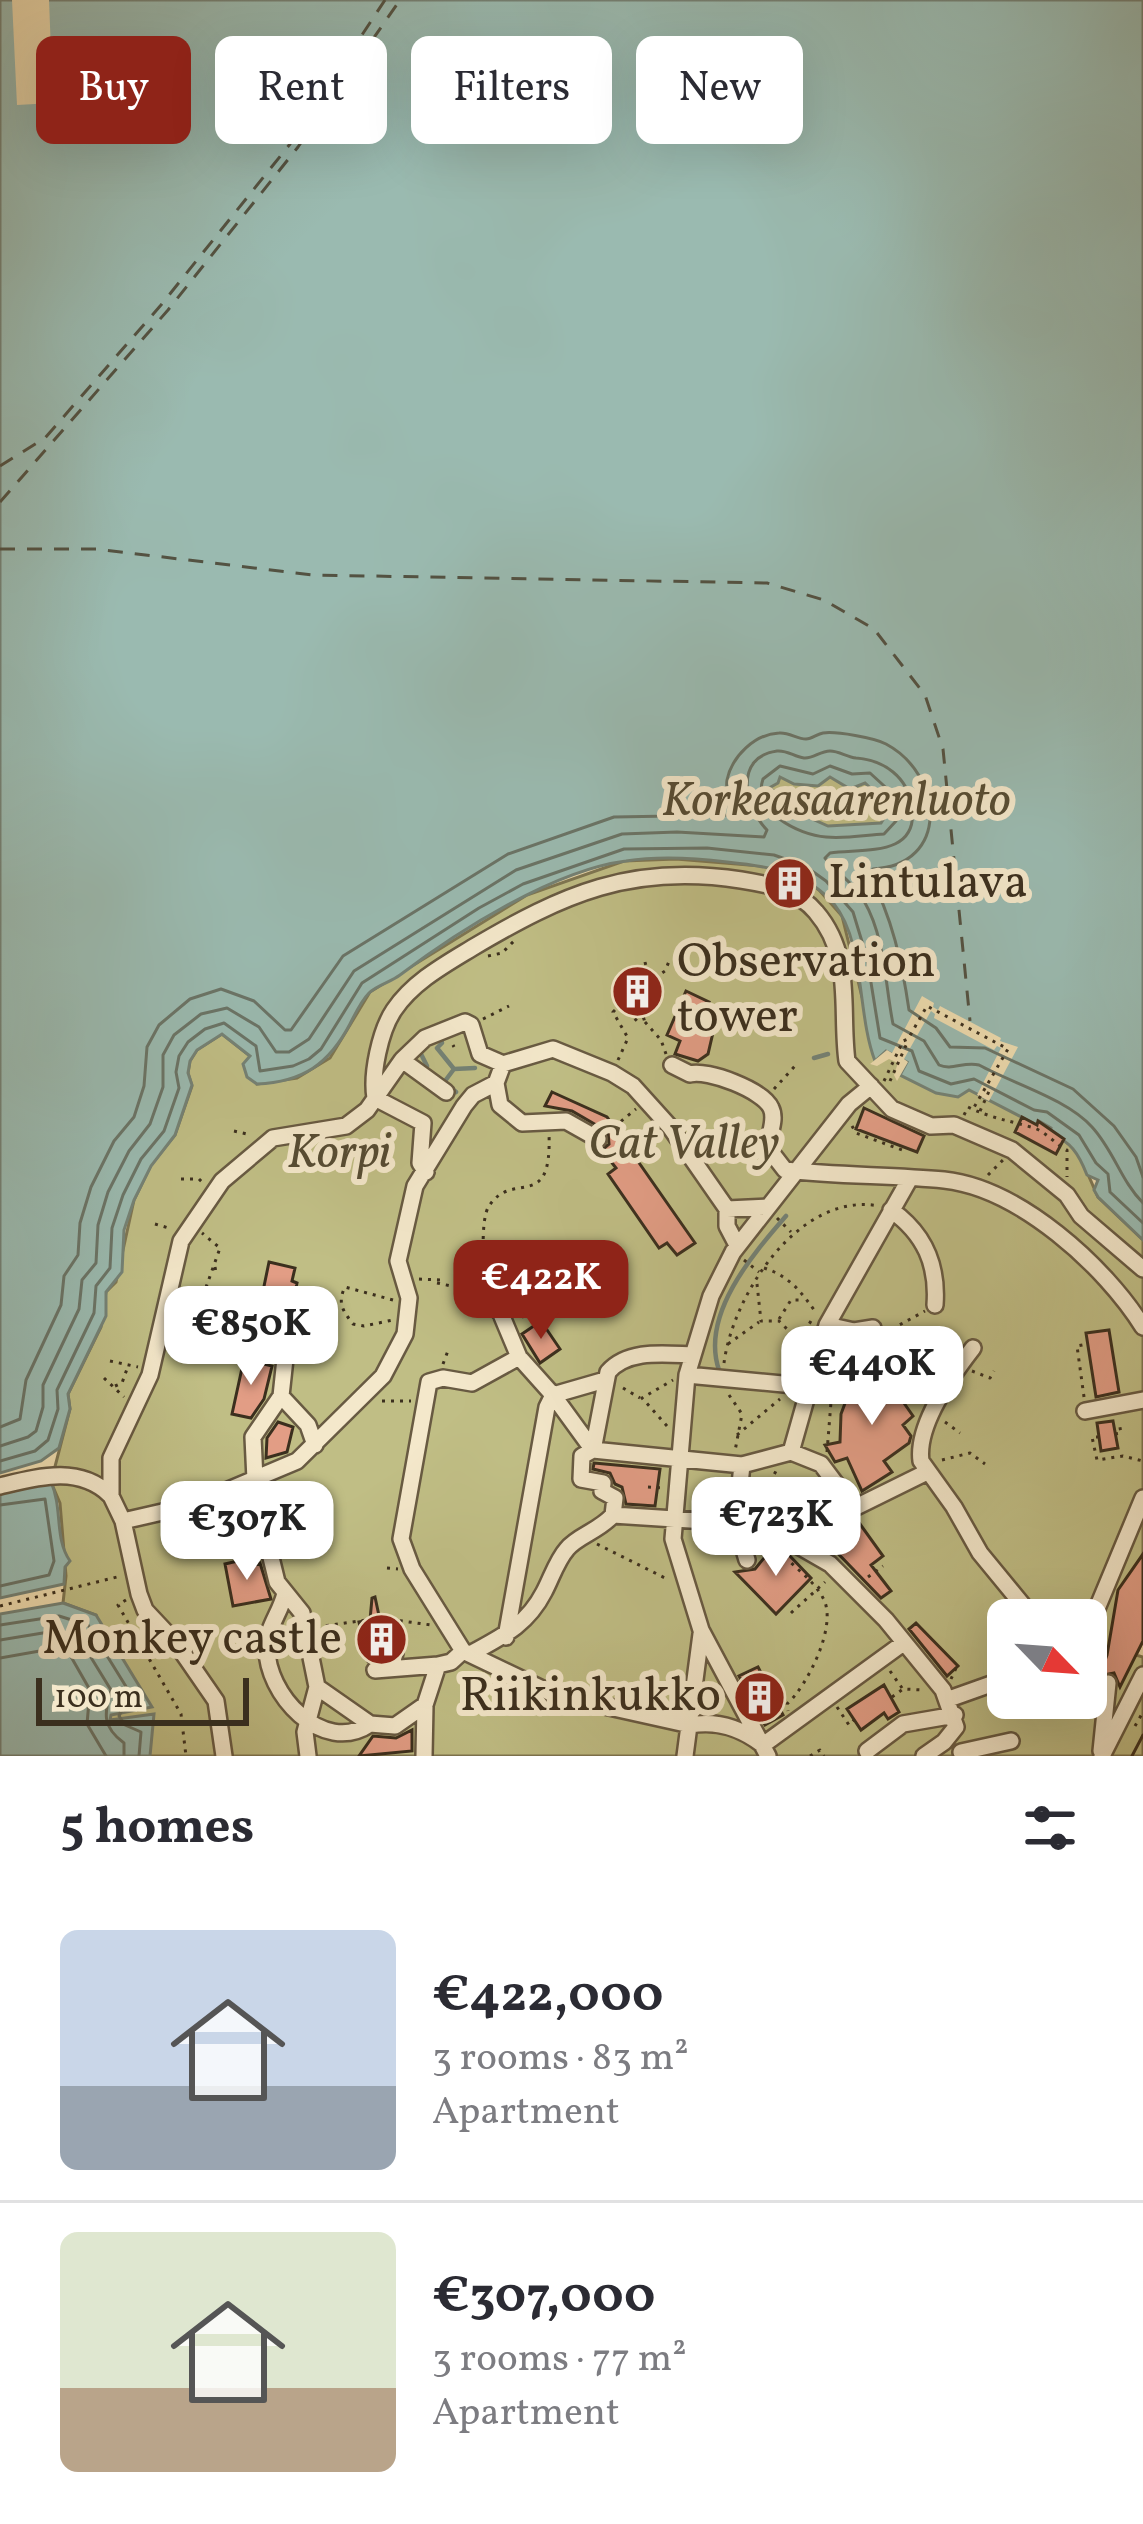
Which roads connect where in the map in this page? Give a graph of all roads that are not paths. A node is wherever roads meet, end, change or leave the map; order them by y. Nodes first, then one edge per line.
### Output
1 (402, 1060) junction
2 (503, 1064) junction
3 (672, 1065) road end
4 (496, 1083) junction
5 (446, 1092) dead end
6 (876, 1092) junction
7 (375, 1098) junction
8 (598, 1138) dead end
9 (795, 1171) junction
10 (426, 1172) junction
11 (909, 1180) junction
12 (727, 1209) junction
13 (891, 1210) junction
14 (772, 1212) junction
15 (741, 1253) junction
16 (1143, 1269) edge
17 (486, 1291) road end
18 (935, 1305) road end
19 (824, 1320) junction
20 (1143, 1327) edge
21 (288, 1331) dead end
22 (854, 1331) junction
23 (877, 1336) road end
24 (973, 1348) dead end
25 (692, 1354) junction
26 (519, 1357) junction
27 (681, 1377) junction
28 (606, 1378) junction
29 (803, 1385) junction
30 (553, 1395) junction
31 (281, 1396) junction
32 (1086, 1399) road end
33 (1143, 1400) edge
34 (315, 1445) junction
35 (593, 1450) junction
36 (784, 1454) junction
37 (111, 1458) junction
38 (680, 1460) junction
39 (737, 1465) junction
40 (926, 1472) junction
41 (82, 1479) junction
42 (252, 1481) junction
43 (0, 1486) edge
44 (111, 1496) junction
45 (1143, 1498) edge
46 (248, 1512) junction
47 (613, 1515) junction
48 (673, 1518) junction
49 (123, 1521) junction
50 (736, 1523) junction
51 (252, 1554) dead end
52 (747, 1560) dead end
53 (285, 1593) junction
54 (1018, 1599) edge
55 (1101, 1599) edge
56 (701, 1630) junction
57 (903, 1634) junction
58 (392, 1637) dead end
59 (506, 1637) junction
60 (468, 1652) junction
61 (438, 1665) junction
62 (1143, 1675) edge
63 (1108, 1683) dead end
64 (987, 1686) edge
65 (317, 1687) junction
66 (951, 1701) junction
67 (425, 1705) junction
68 (912, 1723) junction
69 (370, 1724) junction
70 (690, 1725) junction
71 (304, 1732) junction
72 (1011, 1741) dead end
73 (325, 1749) dead end
74 (344, 1750) dead end
75 (766, 1751) edge
76 (867, 1751) dead end
77 (928, 1753) edge
78 (962, 1754) edge
79 (224, 1756) edge
80 (308, 1756) edge
81 (424, 1756) edge
82 (686, 1756) edge
83 (1102, 1756) edge

1 - 2 lane
1 - 5 lane
1 - 7 lane
2 - 4 lane
2 - 12 lane
3 - 9 lane
4 - 8 lane
4 - 10 lane
6 - 7 lane
6 - 9 lane
6 - 16 lane
7 - 10 lane
7 - 37 lane
9 - 11 lane
9 - 14 lane
10 - 34 lane
11 - 13 lane
11 - 20 lane
12 - 14 lane
12 - 15 lane
13 - 18 lane
13 - 19 lane
14 - 15 lane
15 - 25 lane
17 - 26 lane
19 - 22 lane
19 - 29 lane
21 - 31 lane
22 - 23 lane
22 - 29 lane
24 - 40 lane
25 - 27 lane
25 - 28 lane
26 - 30 lane
26 - 60 lane
27 - 29 lane
27 - 38 lane
28 - 30 lane
28 - 35 lane
29 - 36 lane
30 - 35 lane
30 - 59 lane
31 - 34 lane
31 - 42 lane
32 - 33 lane
34 - 42 lane
35 - 38 lane
35 - 47 lane
36 - 39 lane
36 - 40 lane
37 - 41 lane
37 - 44 lane
38 - 39 lane
38 - 48 lane
39 - 50 lane
40 - 54 lane
41 - 43 lane
41 - 44 lane
42 - 46 lane
42 - 49 lane
44 - 49 lane
45 - 55 lane
46 - 51 lane
46 - 53 lane
47 - 48 lane
47 - 59 lane
48 - 50 lane
48 - 56 lane
49 - 79 lane
50 - 52 lane
50 - 57 lane
53 - 65 lane
53 - 71 lane
56 - 70 lane
56 - 75 lane
57 - 66 lane
57 - 75 lane
58 - 61 lane
59 - 60 lane
60 - 61 lane
60 - 70 lane
61 - 67 lane
62 - 83 lane
63 - 83 lane
64 - 66 lane
65 - 69 lane
65 - 71 lane
66 - 68 lane
66 - 77 lane
66 - 78 lane
67 - 69 lane
67 - 81 lane
68 - 76 lane
68 - 77 lane
69 - 74 lane
70 - 75 lane
70 - 82 lane
71 - 73 lane
71 - 80 lane
72 - 78 lane

